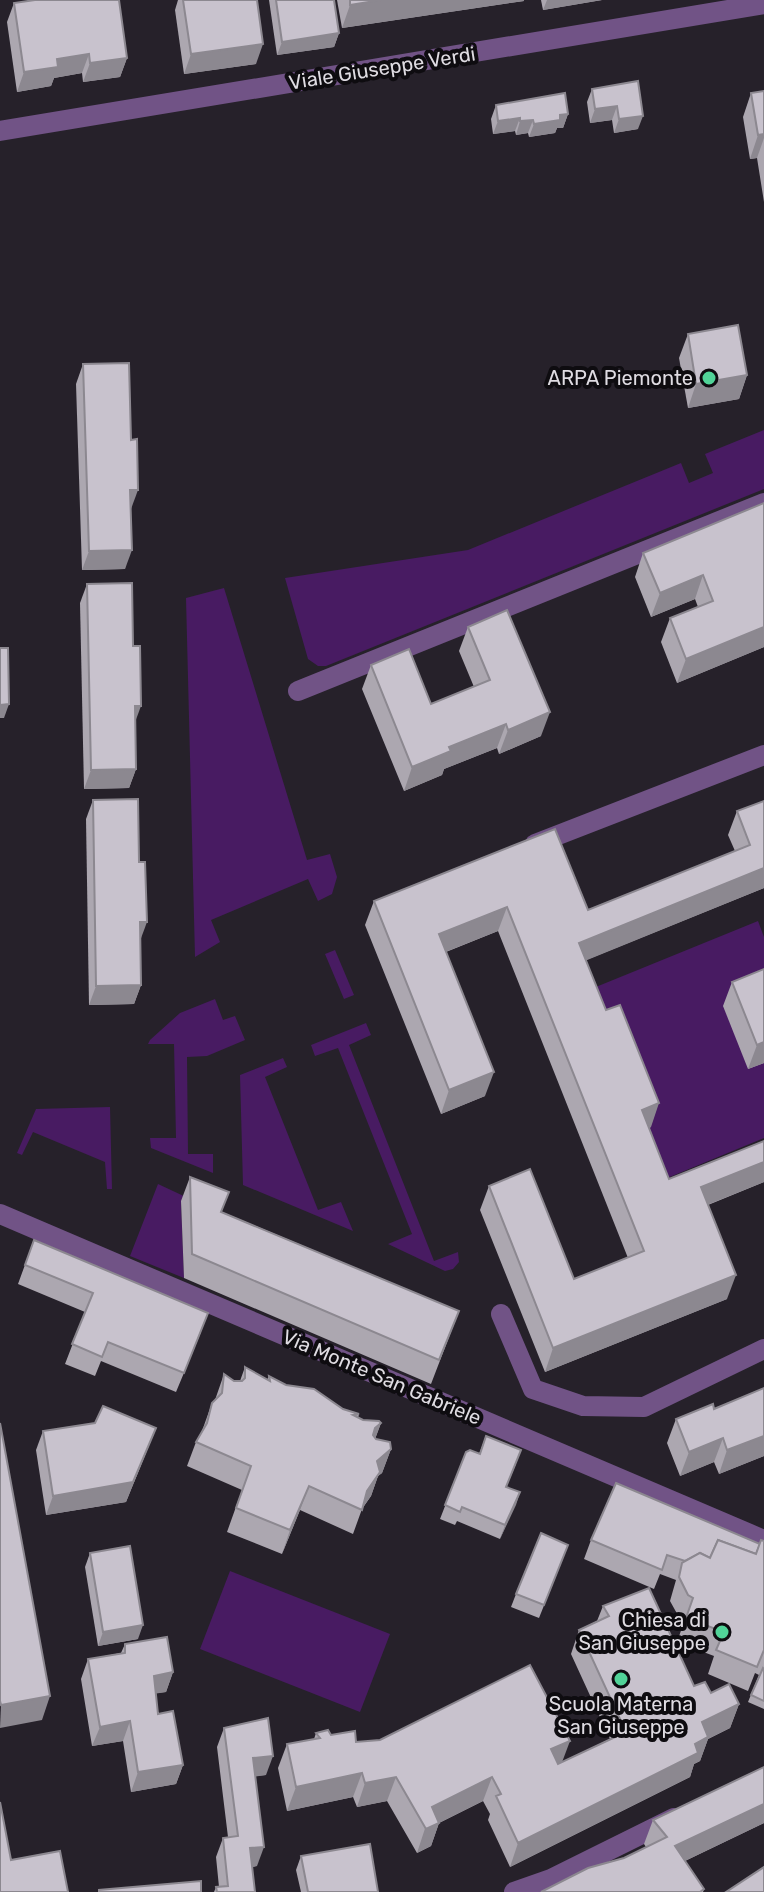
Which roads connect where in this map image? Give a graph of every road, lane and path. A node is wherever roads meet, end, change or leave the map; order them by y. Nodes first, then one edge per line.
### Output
1 (764, 4) edge
2 (0, 131) edge
3 (764, 503) edge
4 (298, 691) dead end
5 (764, 755) edge
6 (520, 850) edge
7 (0, 1214) edge
8 (501, 1314) dead end
9 (764, 1349) edge
10 (764, 1540) edge
11 (693, 1808) edge
12 (514, 1892) edge

1 - 2 street, Viale Giuseppe Verdi
3 - 4 street
5 - 6 street
7 - 10 street, Via Monte San Gabriele
8 - 9 street
11 - 12 street

